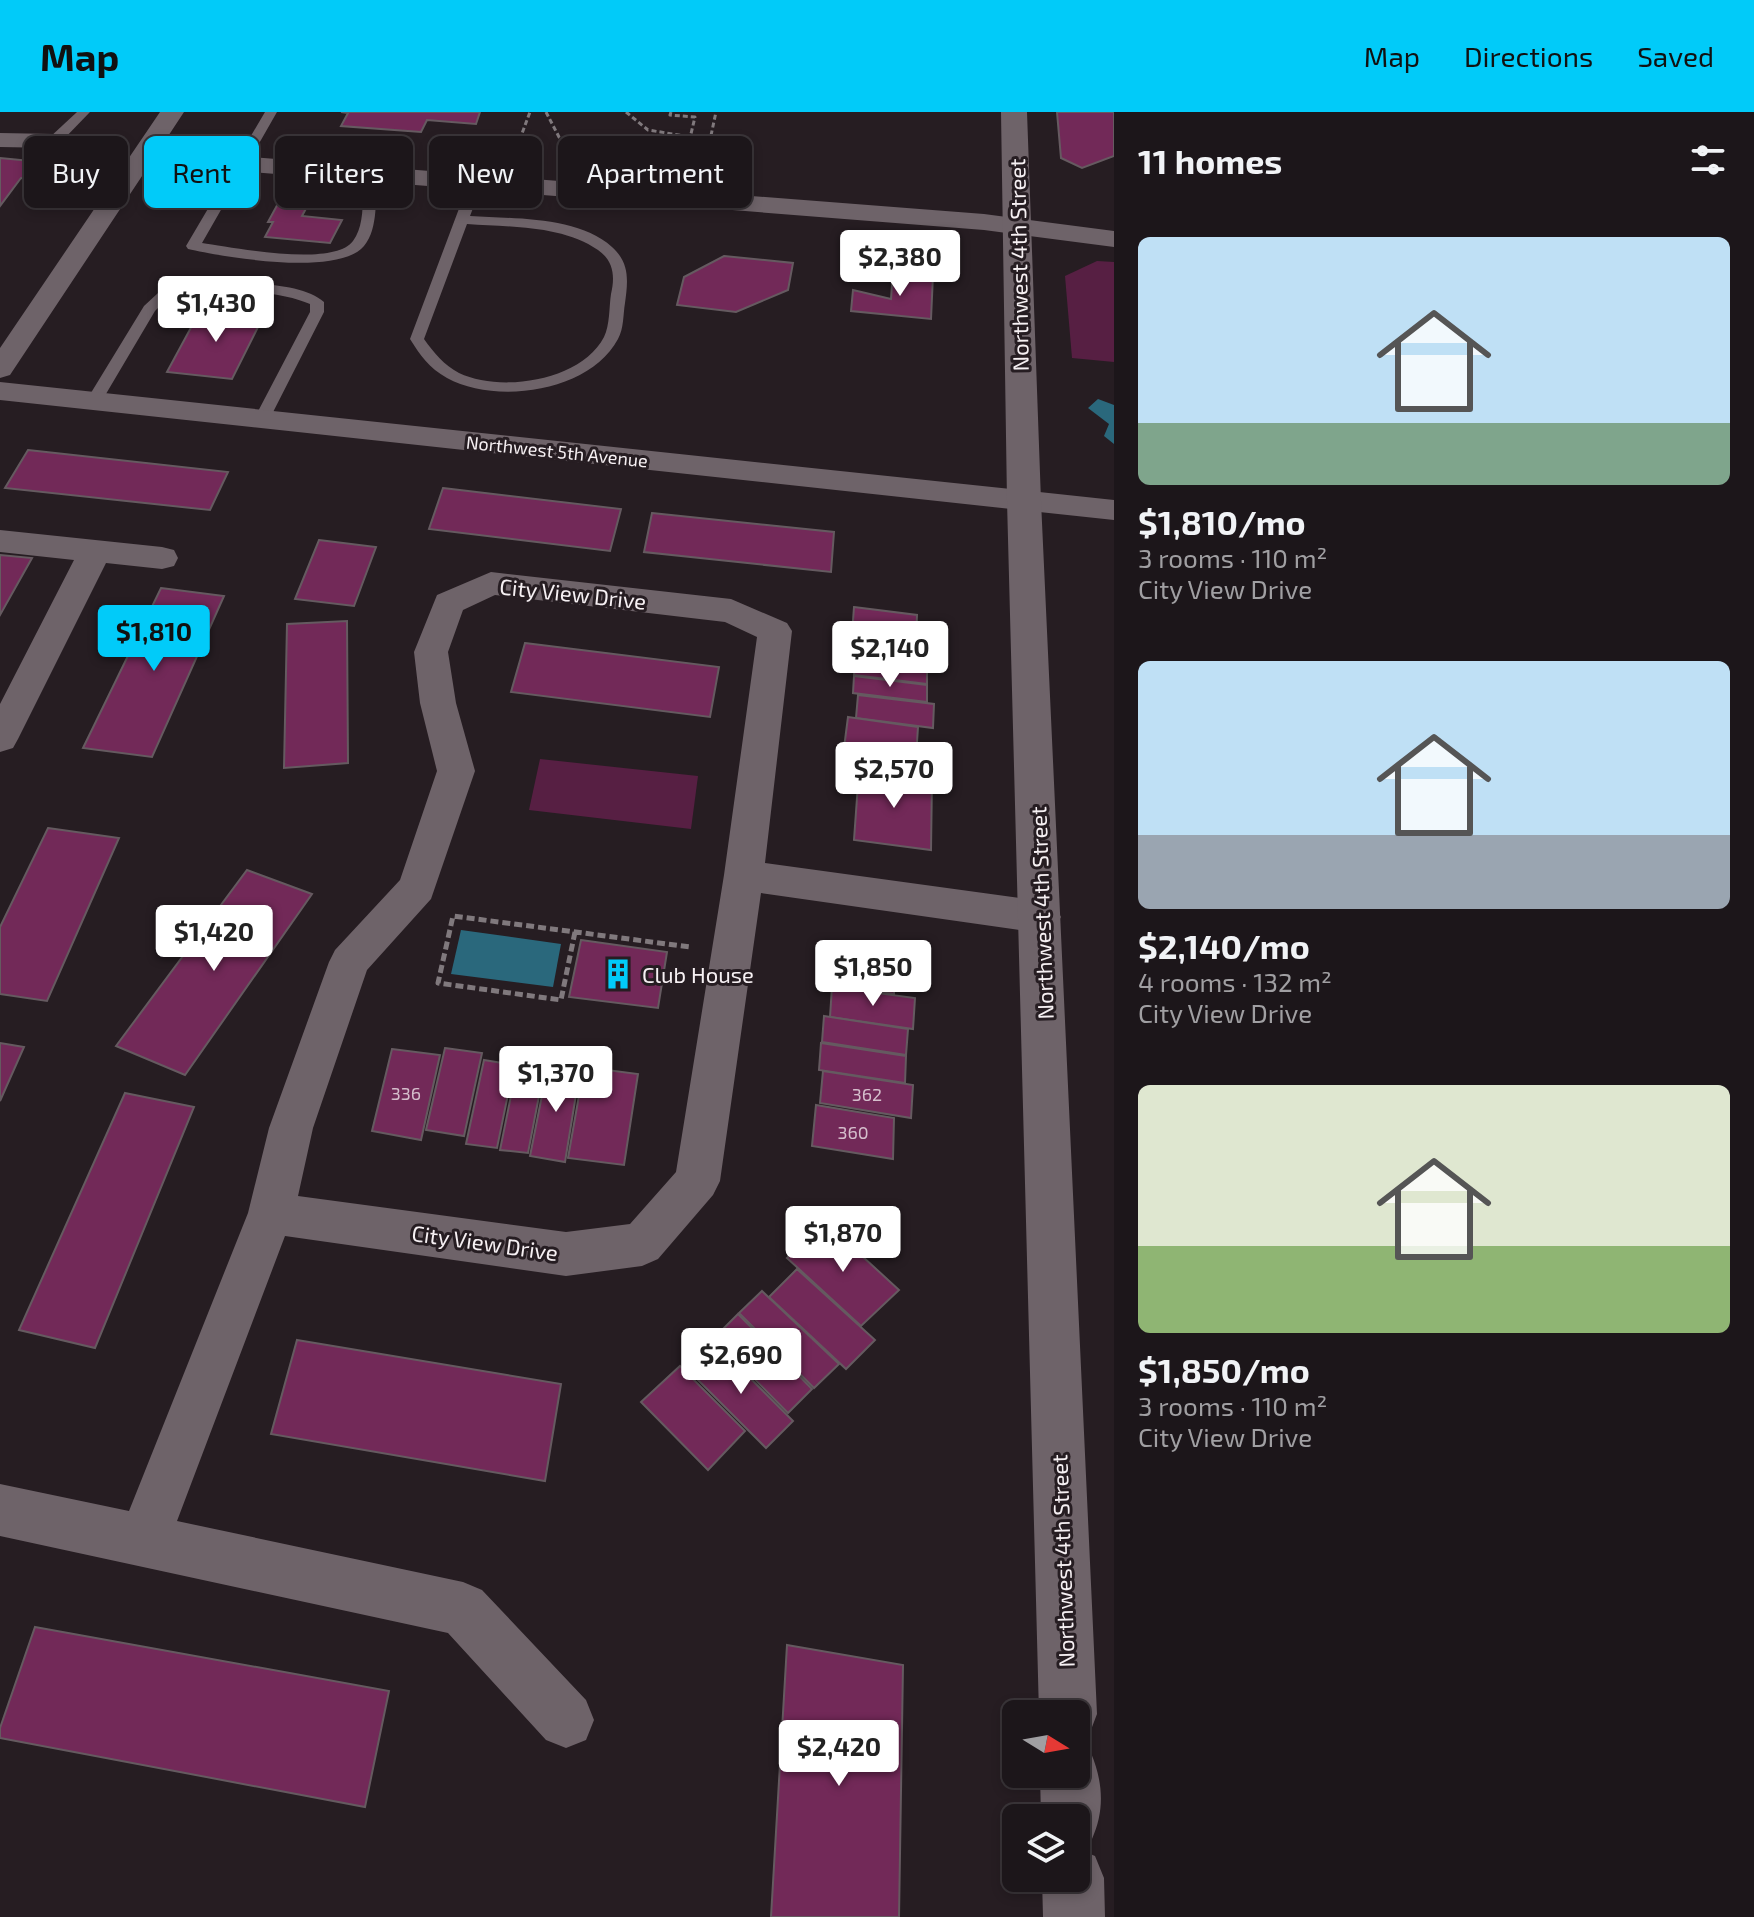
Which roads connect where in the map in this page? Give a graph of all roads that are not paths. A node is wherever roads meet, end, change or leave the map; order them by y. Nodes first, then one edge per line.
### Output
1 (84, 112) edge
2 (172, 112) edge
3 (271, 112) edge
4 (1014, 112) edge
5 (59, 136) edge
6 (258, 136) edge
7 (0, 140) edge
8 (24, 140) edge
9 (142, 156) joint
10 (542, 188) edge
11 (216, 208) edge
12 (367, 208) edge
13 (466, 208) edge
14 (462, 220) junction
15 (1016, 228) junction
16 (1114, 239) edge
17 (0, 369) edge
18 (0, 391) edge
19 (94, 401) junction
20 (262, 419) junction
21 (1024, 501) junction
22 (1114, 510) edge
23 (0, 541) edge
24 (95, 551) junction
25 (162, 558) dead end
26 (0, 739) edge
27 (744, 875) junction
28 (1041, 917) junction
29 (271, 1213) junction
30 (0, 1510) edge
31 (143, 1541) junction
32 (1068, 1700) edge
33 (566, 1720) dead end
34 (1073, 1892) edge
35 (1074, 1917) edge

1 - 5 lane
2 - 9 street
3 - 6 lane
4 - 15 street, Northwest 4th Street
7 - 8 street
9 - 17 street
10 - 15 street
11 - 12 lane
13 - 14 lane
14 - 14 lane
15 - 16 street
15 - 21 street, Northwest 4th Street
18 - 19 street, Northwest 5th Avenue
19 - 20 street, Northwest 5th Avenue
19 - 20 lane
20 - 21 street, Northwest 5th Avenue
21 - 22 street, Northwest 5th Avenue
21 - 28 street, Northwest 4th Street
23 - 24 street
24 - 25 street
24 - 26 street
27 - 28 street
27 - 29 street, City View Drive
27 - 29 street, City View Drive
28 - 32 street, Northwest 4th Street
29 - 31 street, City View Drive
30 - 31 street
31 - 33 street
34 - 35 street

